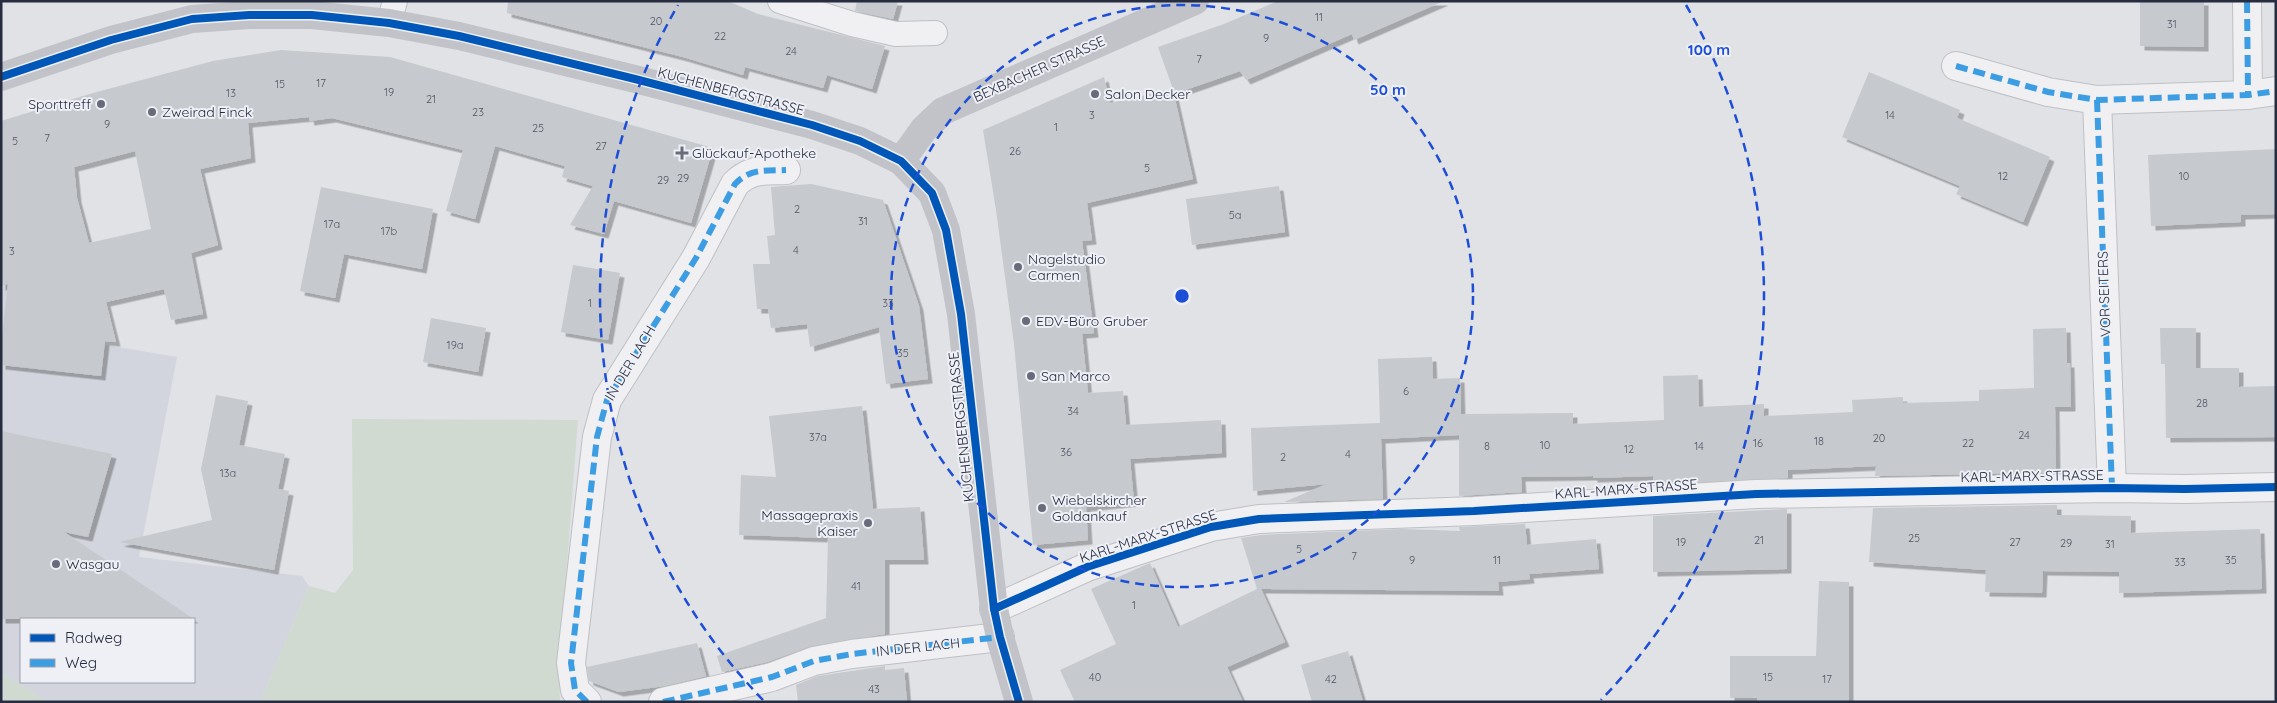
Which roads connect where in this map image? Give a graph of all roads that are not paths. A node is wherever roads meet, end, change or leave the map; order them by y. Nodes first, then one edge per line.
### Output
1 (780, 1) edge
2 (1194, 1) edge
3 (2247, 1) edge
4 (392, 12) edge
5 (935, 33) dead end
6 (1956, 66) dead end
7 (1, 77) edge
8 (2276, 91) edge
9 (2248, 95) junction
10 (2097, 100) junction
11 (901, 161) junction
12 (786, 170) dead end
13 (2276, 487) edge
14 (2112, 488) junction
15 (994, 609) junction
16 (1000, 637) junction
17 (587, 702) edge
18 (663, 702) edge
19 (1019, 702) edge

1 - 5 lane
2 - 11 main road, BEXBACHER STRASSE
3 - 9 street
4 - 7 main road, KUCHENBERGSTRASSE
4 - 11 main road, KUCHENBERGSTRASSE
6 - 10 street
8 - 9 street
9 - 10 street
10 - 14 street, VOR SEITERS
11 - 15 main road, KUCHENBERGSTRASSE
12 - 17 street, IN DER LACH
13 - 14 street, KARL-MARX-STRASSE
14 - 15 street, KARL-MARX-STRASSE
15 - 16 main road, KUCHENBERGSTRASSE
16 - 18 street, IN DER LACH
16 - 19 main road, KUCHENBERGSTRASSE

